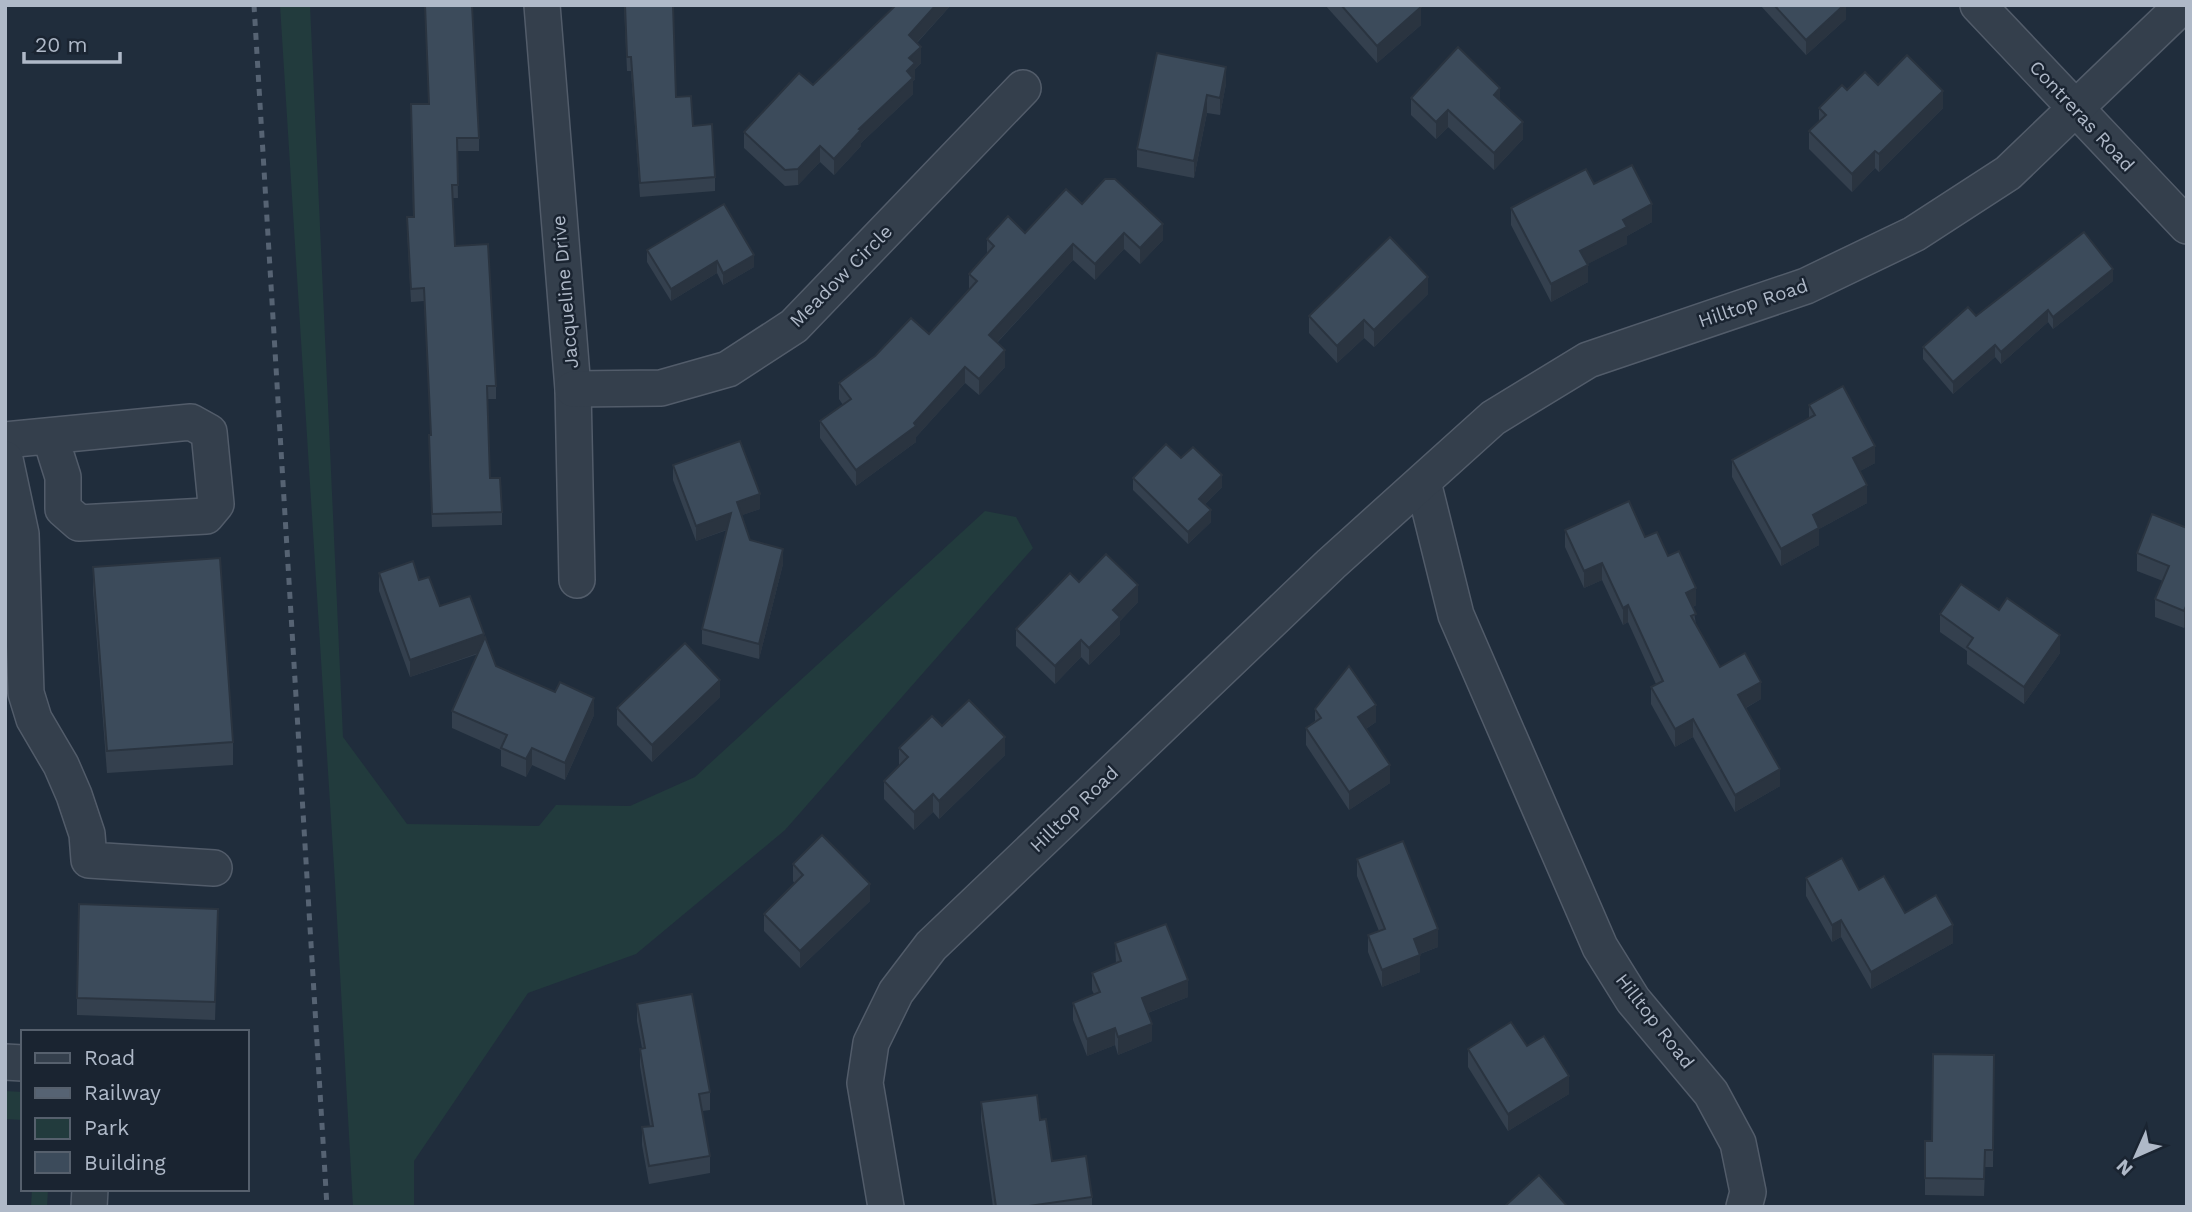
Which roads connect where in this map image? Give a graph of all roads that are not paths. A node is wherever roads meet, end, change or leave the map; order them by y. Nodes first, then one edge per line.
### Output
1 (542, 5) edge
2 (1978, 5) edge
3 (2183, 5) edge
4 (1023, 88) dead end
5 (2076, 109) junction
6 (2187, 226) edge
7 (573, 389) junction
8 (50, 436) junction
9 (5, 440) edge
10 (5, 459) edge
11 (1423, 482) junction
12 (577, 580) dead end
13 (214, 868) dead end
14 (886, 1207) edge
15 (1744, 1207) edge

1 - 7 street, Jacqueline Drive
2 - 5 street, Contreras Road
3 - 5 street, Hilltop Road
4 - 7 street, Meadow Circle
5 - 6 street, Contreras Road
5 - 11 street, Hilltop Road
7 - 12 street, Jacqueline Drive
8 - 8 street
8 - 9 street
10 - 13 street
11 - 14 street, Hilltop Road
11 - 15 street, Hilltop Road

